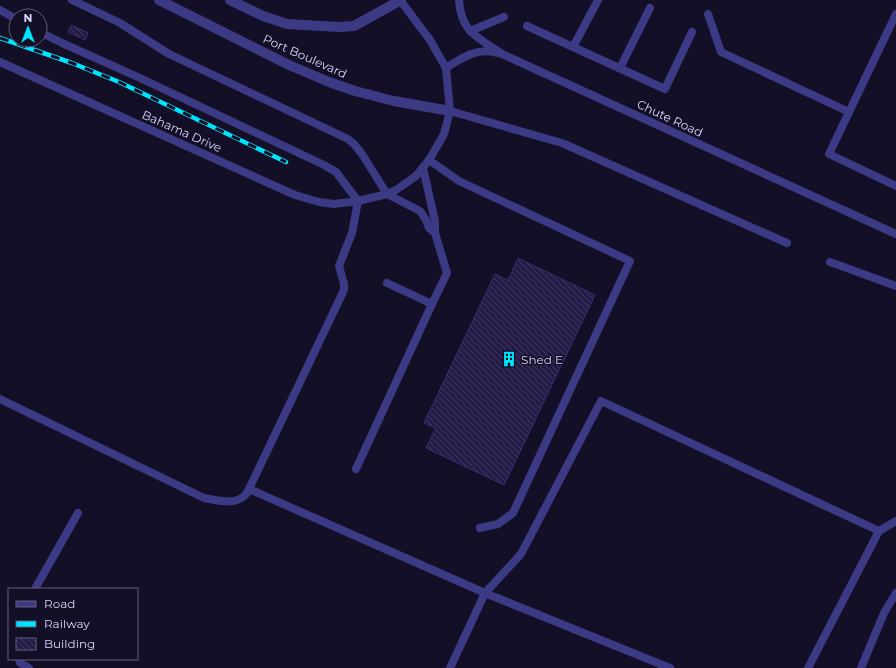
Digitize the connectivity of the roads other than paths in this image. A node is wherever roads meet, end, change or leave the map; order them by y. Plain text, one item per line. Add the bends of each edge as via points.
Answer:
1 (72, 0) edge
2 (159, 0) edge
3 (230, 0) edge
4 (392, 0) edge
5 (400, 0) edge
6 (459, 0) edge
7 (598, 0) edge
8 (650, 8) dead end
9 (708, 14) dead end
10 (896, 14) edge
11 (504, 17) dead end
12 (527, 26) dead end
13 (470, 31) junction
14 (692, 32) dead end
15 (48, 36) edge
16 (573, 47) junction
17 (502, 54) junction
18 (0, 62) edge
19 (446, 68) junction
20 (620, 68) junction
21 (450, 111) junction
22 (849, 112) junction
23 (429, 160) junction
24 (423, 168) junction
25 (896, 186) edge
26 (387, 194) junction
27 (358, 201) junction
28 (435, 233) junction
29 (896, 234) edge
30 (787, 243) dead end
31 (830, 262) dead end
32 (388, 283) dead end
33 (896, 286) edge
34 (432, 304) junction
35 (0, 399) edge
36 (356, 469) dead end
37 (250, 489) junction
38 (78, 513) dead end
39 (896, 521) edge
40 (480, 528) dead end
41 (879, 530) junction
42 (36, 588) edge
43 (485, 593) junction
44 (896, 593) edge
45 (19, 660) edge
46 (29, 668) edge
47 (450, 668) edge
48 (670, 668) edge
49 (808, 668) edge
50 (861, 668) edge

1 - 26 lane via 120,23 169,54 348,139 362,154
2 - 21 street, Port Boulevard via 289,65 329,82 394,102
3 - 5 street, Port Boulevard via 287,24 339,27 354,26
4 - 5 street
5 - 19 lane via 430,40
6 - 13 lane, Chute Road via 462,20
7 - 16 lane
8 - 20 lane
9 - 22 lane via 721,52
10 - 22 lane
11 - 13 lane
12 - 16 lane
13 - 17 lane, Chute Road
14 - 20 lane via 665,89
15 - 27 lane via 324,165 336,172
16 - 20 lane
17 - 19 lane via 476,52
17 - 29 lane, Chute Road
18 - 27 lane, Bahama Drive via 295,195 334,204
19 - 21 lane, Bahama Drive
21 - 23 lane, Bahama Drive via 444,134
21 - 30 lane via 562,143
22 - 25 lane via 829,154
23 - 24 lane, Bahama Drive
23 - 40 lane via 459,181 630,261 513,513 498,524
24 - 26 lane, Bahama Drive via 406,184
24 - 28 lane via 436,221
26 - 27 lane, Bahama Drive
26 - 28 lane via 420,211 429,228
27 - 37 lane via 352,233 339,266 344,290
28 - 34 lane via 447,273
31 - 33 lane
32 - 34 lane
34 - 36 lane
35 - 37 lane via 204,498 236,501
37 - 43 lane
38 - 42 lane
39 - 41 lane
41 - 43 lane via 601,401 521,554
41 - 49 lane
43 - 47 lane
43 - 48 lane
44 - 50 lane via 884,613
45 - 46 lane

